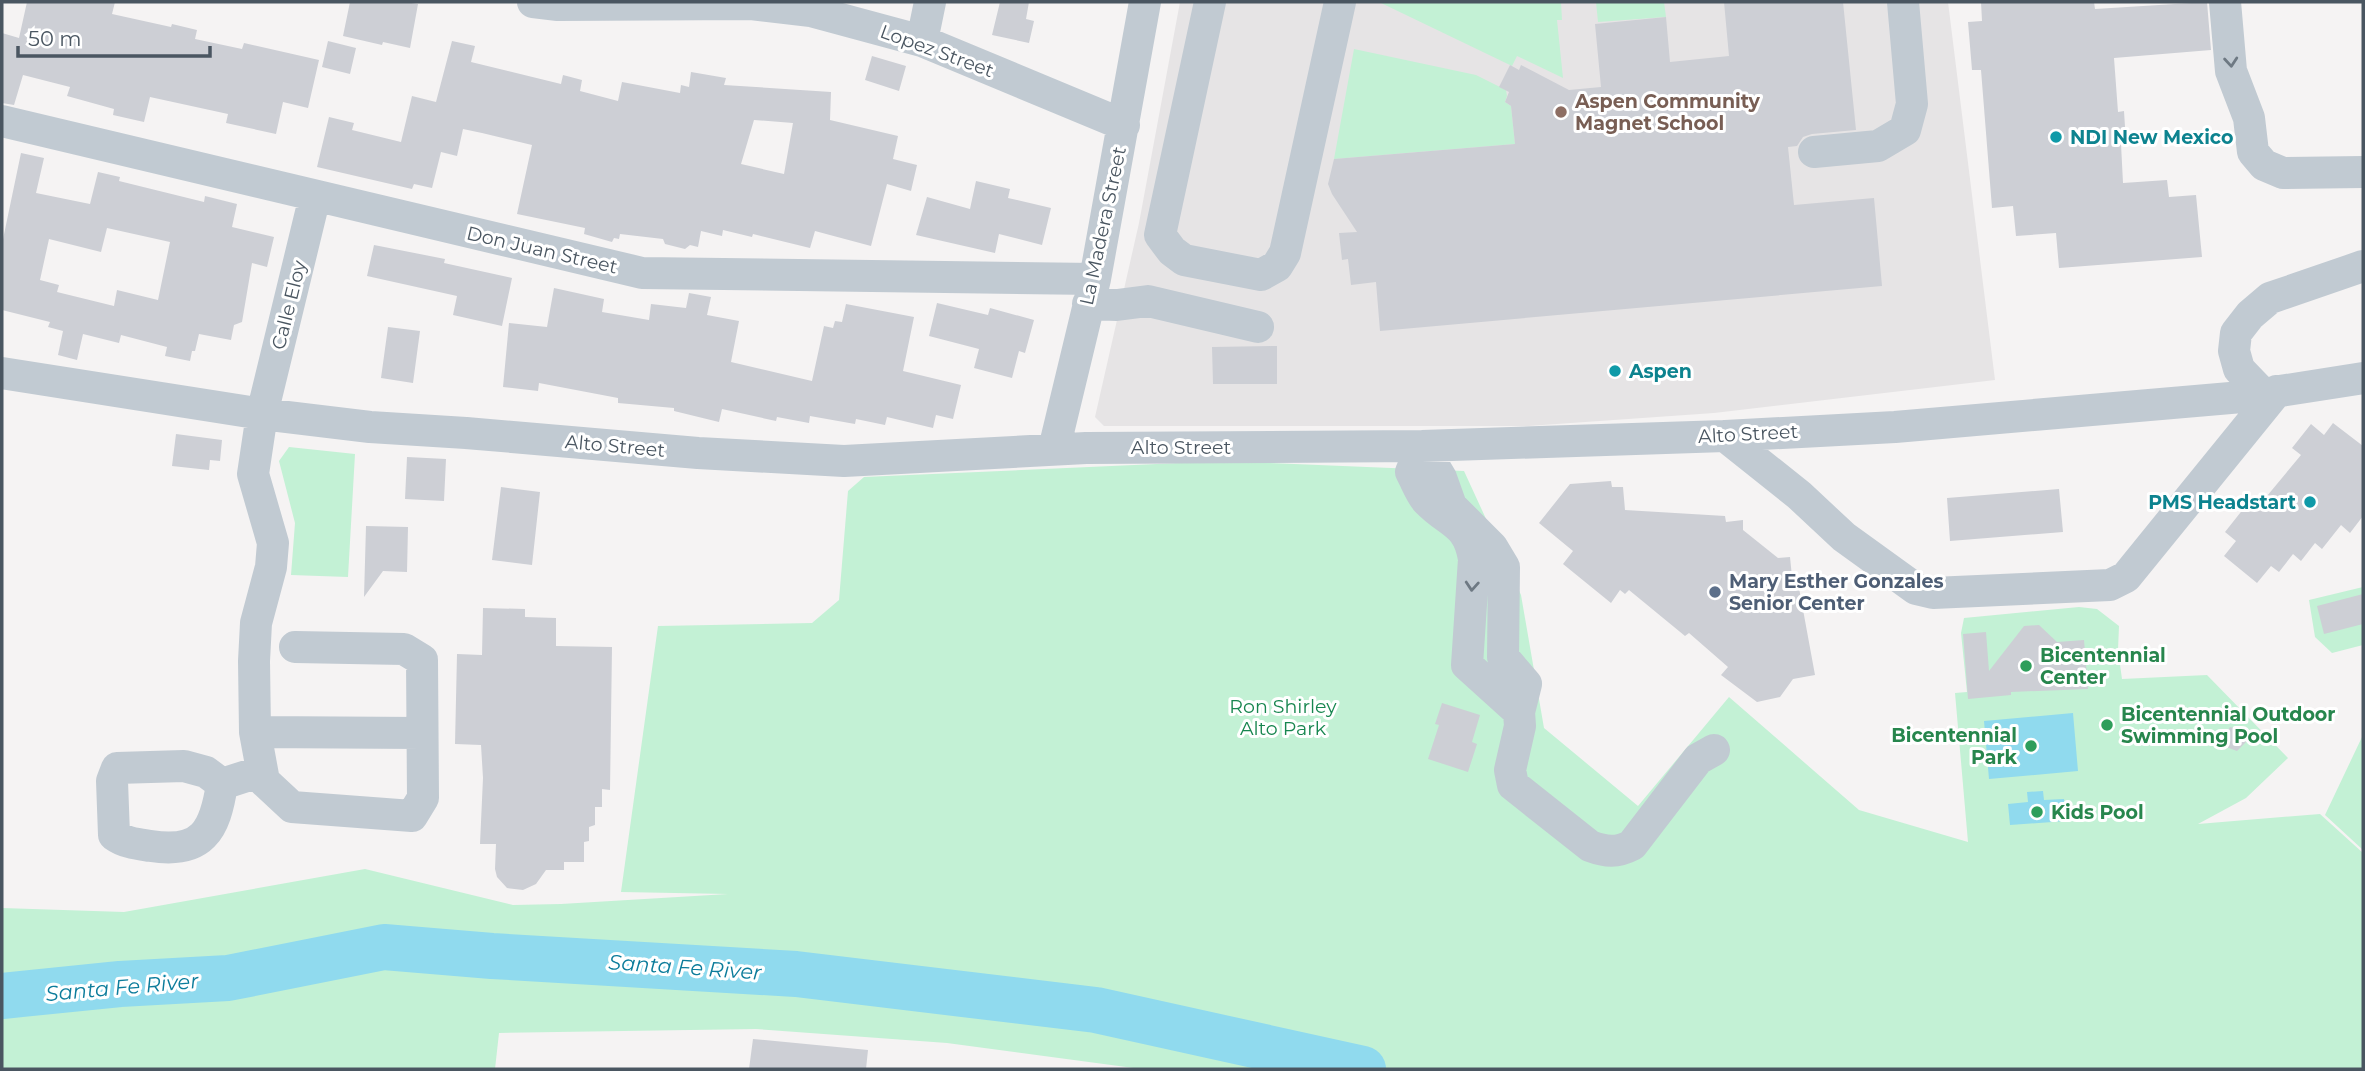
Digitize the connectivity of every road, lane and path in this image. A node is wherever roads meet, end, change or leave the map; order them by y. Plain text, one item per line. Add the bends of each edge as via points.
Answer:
1 (533, 2) edge
2 (930, 2) edge
3 (1144, 2) edge
4 (1210, 2) edge
5 (1340, 2) edge
6 (1903, 2) edge
7 (2225, 2) edge
8 (922, 41) junction
9 (2, 121) edge
10 (1124, 125) junction
11 (1814, 152) dead end
12 (2363, 172) edge
13 (315, 196) junction
14 (2363, 266) edge
15 (1091, 291) junction
16 (1258, 327) dead end
17 (2, 373) edge
18 (2363, 378) edge
19 (2270, 392) junction
20 (262, 414) junction
21 (1725, 436) junction
22 (1422, 446) junction
23 (1054, 449) junction
24 (295, 647) dead end
25 (255, 732) junction
26 (422, 733) junction
27 (1714, 750) dead end
28 (262, 771) junction
29 (222, 784) dead end

1 - 8 street, Lopez Street via 751,4 811,11
2 - 8 street
3 - 10 street, La Madera Street
4 - 5 street via 1160,235 1184,260 1261,275 1277,266 1285,253
6 - 11 street via 1912,104 1905,130 1878,146
7 -> 12 street via 2231,71 2249,118 2253,152 2264,165 2283,173
8 - 10 street, Lopez Street
9 - 13 street, Don Juan Street
10 - 15 street, La Madera Street
13 - 15 street, Don Juan Street via 642,273
13 - 20 street, Calle Eloy
14 - 19 street via 2270,298 2250,315 2236,334 2234,351 2239,369
15 - 16 street, Don Juan Street via 1117,305 1148,301
15 - 23 street, La Madera Street
17 - 20 street, Alto Street
18 - 19 street, Alto Street
19 - 21 street, Alto Street via 1895,427
19 - 21 street via 2126,577 2110,585 1933,593 1916,589 1844,537
20 - 23 street, Alto Street via 370,427 844,461
20 - 25 street, Calle Eloy via 253,474 273,543 256,623
21 - 22 street, Alto Street
22 - 23 street, Alto Street
22 - 27 street via 1411,472 1426,499 1471,542 1474,559 1466,665 1519,712 1510,770 1513,785 1590,846 1620,851 1632,845 1698,759
24 - 26 street via 404,649 422,660
25 - 26 street
25 - 28 street, Calle Eloy
26 - 28 street via 423,798 412,816 292,807 264,782
28 - 29 street

